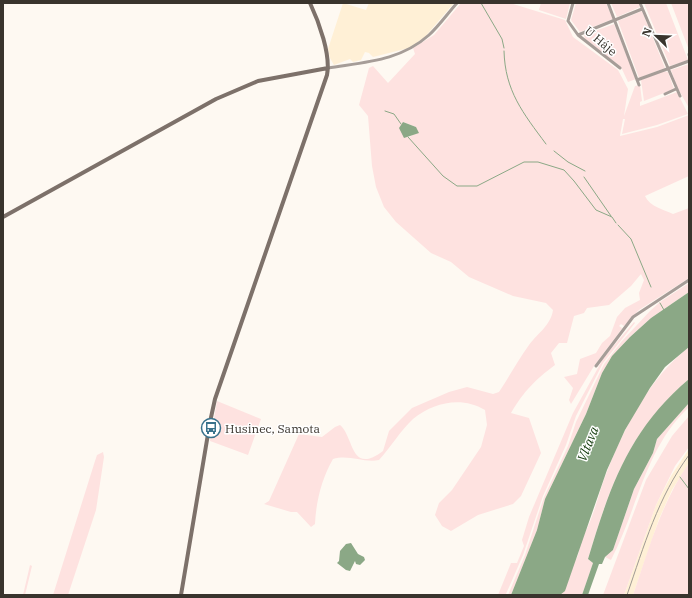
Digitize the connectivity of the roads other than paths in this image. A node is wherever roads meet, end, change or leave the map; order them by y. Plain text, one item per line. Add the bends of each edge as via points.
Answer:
1 (310, 3) edge
2 (457, 3) edge
3 (573, 3) edge
4 (608, 3) edge
5 (640, 3) edge
6 (642, 9) junction
7 (615, 20) junction
8 (578, 35) junction
9 (689, 61) edge
10 (328, 68) junction
11 (620, 68) dead end
12 (667, 68) junction
13 (637, 80) junction
14 (639, 85) dead end
15 (676, 89) junction
16 (665, 94) dead end
17 (680, 96) dead end
18 (3, 217) edge
19 (689, 280) edge
20 (596, 366) dead end
21 (181, 595) edge

1 - 10 street via 320,29
2 - 10 street via 429,35 404,53 383,60
3 - 8 street, U Háje via 568,20
4 - 7 street
5 - 6 street
6 - 7 street
6 - 12 street
7 - 8 street
7 - 13 street
8 - 11 street, U Háje
9 - 12 street
10 - 18 street via 258,82 216,99
10 - 21 street via 212,411
12 - 13 street
12 - 15 street
13 - 14 street
15 - 16 street
15 - 17 street
19 - 20 street via 633,317

